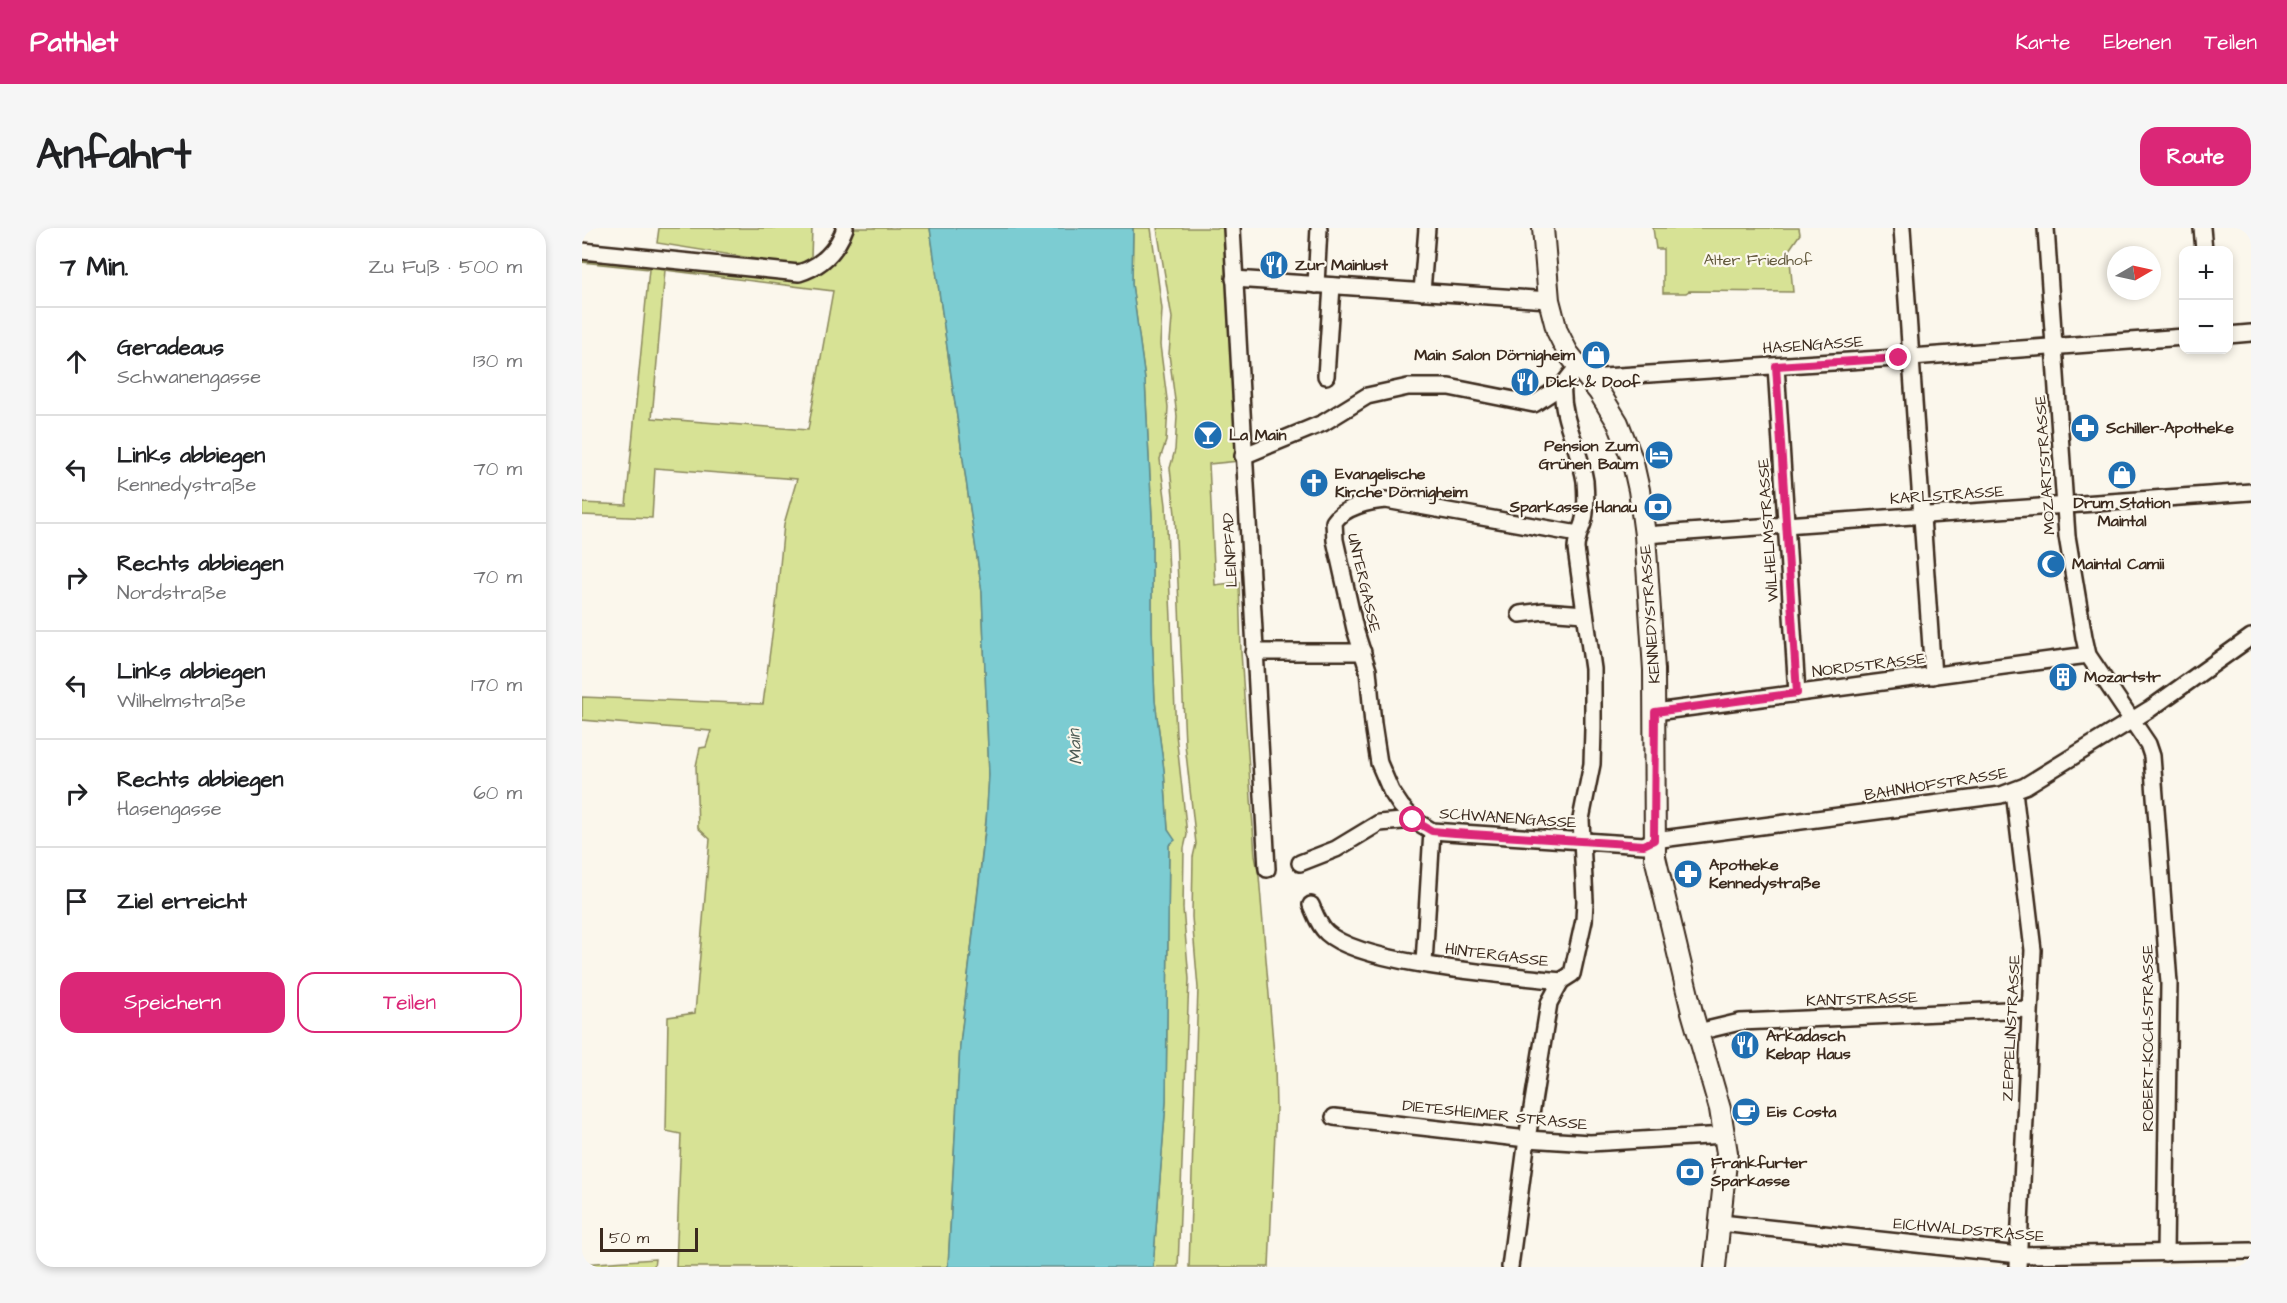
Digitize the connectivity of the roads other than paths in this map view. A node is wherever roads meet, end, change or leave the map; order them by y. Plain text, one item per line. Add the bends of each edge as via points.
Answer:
1 (845, 228) edge
2 (1232, 228) edge
3 (1319, 228) edge
4 (1426, 228) edge
5 (1543, 228) edge
6 (1902, 228) edge
7 (2046, 228) edge
8 (2202, 228) edge
9 (2204, 246) edge
10 (582, 250) edge
11 (1234, 279) junction
12 (1316, 285) junction
13 (1332, 286) junction
14 (1422, 292) junction
15 (1549, 300) junction
16 (2251, 333) edge
17 (2233, 335) edge
18 (2179, 338) edge
19 (2054, 346) junction
20 (1911, 357) junction
21 (1776, 366) junction
22 (1583, 372) junction
23 (1326, 376) dead end
24 (1563, 385) junction
25 (1243, 456) junction
26 (2251, 492) edge
27 (2065, 504) junction
28 (1922, 515) junction
29 (1785, 524) junction
30 (1578, 534) junction
31 (1645, 535) junction
32 (1520, 614) dead end
33 (1585, 614) junction
34 (2251, 637) edge
35 (1254, 652) junction
36 (1363, 652) junction
37 (2088, 655) junction
38 (1933, 676) junction
39 (1797, 693) junction
40 (1655, 712) junction
41 (2132, 720) junction
42 (2014, 791) junction
43 (1413, 820) junction
44 (1432, 831) junction
45 (1654, 840) junction
46 (1582, 841) junction
47 (1300, 863) dead end
48 (1267, 869) dead end
49 (1311, 905) dead end
50 (1424, 963) junction
51 (1561, 981) junction
52 (2029, 1009) junction
53 (1698, 1032) junction
54 (1334, 1117) dead end
55 (1725, 1135) junction
56 (1527, 1139) junction
57 (1721, 1223) junction
58 (2251, 1251) edge
59 (2165, 1253) junction
60 (2018, 1261) edge
61 (1510, 1267) edge
62 (1715, 1267) edge

1 - 10 street via 827,258 799,273
2 - 11 street, LEINPFAD
3 - 12 street
4 - 14 street
5 - 15 main road, KENNEDYSTRASSE
6 - 20 street
7 - 19 street, MOZARTSTRASSE
8 - 9 street
11 - 12 street
11 - 25 street, LEINPFAD
12 - 13 street
13 - 14 street
13 - 23 street
14 - 15 street
15 - 22 main road, KENNEDYSTRASSE via 1557,331
16 - 17 street
18 - 19 street, HASENGASSE
19 - 20 street, HASENGASSE
19 - 27 street, MOZARTSTRASSE
20 - 21 street, HASENGASSE
20 - 28 street
21 - 22 street, HASENGASSE
21 - 29 street, WILHELMSTRASSE
22 - 24 street
22 - 31 main road, KENNEDYSTRASSE via 1607,403 1628,447
24 - 25 street via 1534,404 1449,387 1393,389 1367,396 1323,423
24 - 30 street, HINTERGASSE via 1565,409 1586,492 1585,515
25 - 35 street, LEINPFAD
26 - 27 street, KARLSTRASSE
27 - 28 street, KARLSTRASSE
27 - 37 street, MOZARTSTRASSE
28 - 29 street, KARLSTRASSE
28 - 38 street
29 - 31 street, KARLSTRASSE
29 - 39 street, WILHELMSTRASSE
30 - 33 street, HINTERGASSE via 1576,549
30 - 36 street, UNTERGASSE via 1386,500 1368,502 1340,516 1334,522 1335,540
31 - 40 main road, KENNEDYSTRASSE
32 - 33 street
33 - 46 street, HINTERGASSE via 1593,669 1593,729 1590,776 1581,819
34 - 41 street, BAHNHOFSTRASSE
35 - 36 street, UNTERGASSE
35 - 48 street, LEINPFAD
36 - 43 street, UNTERGASSE via 1379,763 1391,791
37 - 38 street, NORDSTRASSE
37 - 41 street, MOZARTSTRASSE
38 - 39 street, NORDSTRASSE
39 - 40 street, NORDSTRASSE
40 - 45 main road, KENNEDYSTRASSE
41 - 42 street, BAHNHOFSTRASSE
41 - 59 street, ROBERT-KOCH-STRASSE via 2152,756 2168,965
42 - 45 street, BAHNHOFSTRASSE
42 - 52 street, ZEPPELINSTRASSE via 2033,950
43 - 44 street, SCHWANENGASSE
43 - 47 street via 1379,823 1336,849
44 - 46 street, SCHWANENGASSE
44 - 50 street, HINTERGASSE
45 - 46 street, SCHWANENGASSE via 1644,845
45 - 53 main road, KENNEDYSTRASSE via 1661,887
46 - 51 street, HINTERGASSE via 1584,920 1572,974
49 - 50 street, HINTERGASSE via 1325,932 1335,938 1368,952
50 - 51 street, HINTERGASSE
51 - 56 street via 1549,1003
52 - 53 street, KANTSTRASSE via 1740,1022
52 - 60 street, ZEPPELINSTRASSE
53 - 55 main road, KENNEDYSTRASSE
54 - 56 street, DIETESHEIMER STRASSE
55 - 56 street, DIETESHEIMER STRASSE via 1595,1143
55 - 57 main road, KENNEDYSTRASSE
56 - 61 street
57 - 60 street, EICHWALDSTRASSE
57 - 62 main road, KENNEDYSTRASSE
58 - 59 street, EICHWALDSTRASSE
59 - 60 street, EICHWALDSTRASSE

